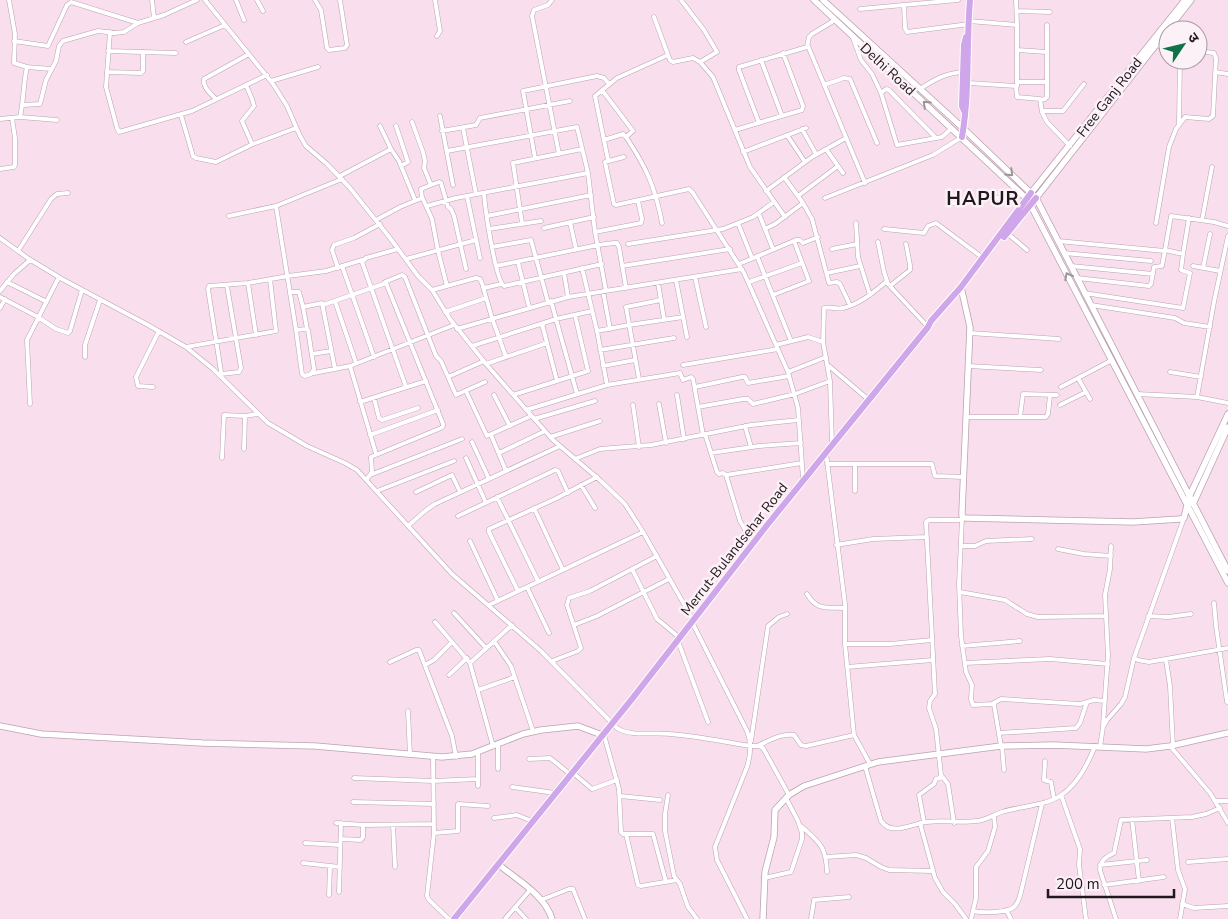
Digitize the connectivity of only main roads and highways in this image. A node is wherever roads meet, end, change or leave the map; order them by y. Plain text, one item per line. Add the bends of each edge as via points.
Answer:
1 (970, 0) edge
2 (968, 34) junction
3 (965, 113) junction
4 (962, 137) road end
5 (962, 289) junction
6 (454, 919) edge

1 - 2 main road
2 - 3 main road via 969,82
2 - 3 main road via 964,45 962,106
3 - 4 main road
5 - 5 main road via 1008,233 1029,198 983,258
5 - 6 main road, Merrut-Bulandsehar Road via 826,453

